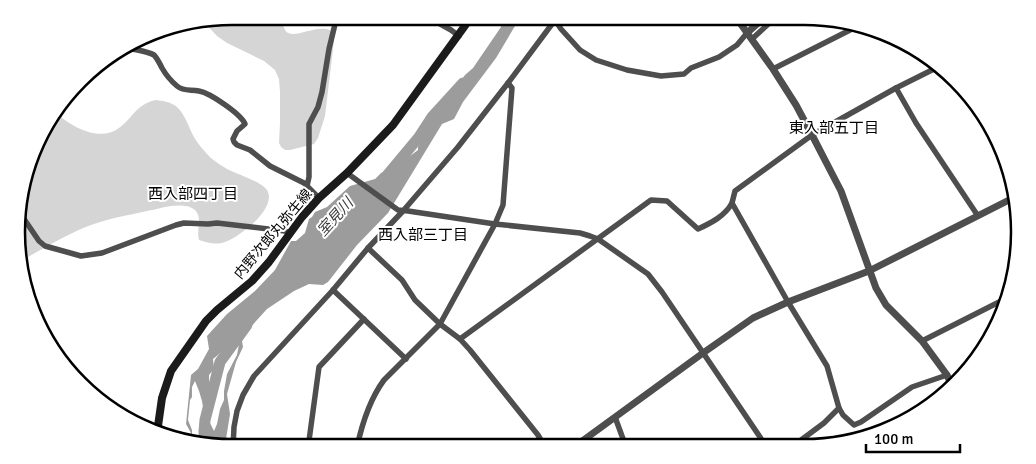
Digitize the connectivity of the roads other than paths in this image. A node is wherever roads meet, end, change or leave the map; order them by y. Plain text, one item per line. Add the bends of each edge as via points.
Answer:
1 (335, 25) edge
2 (443, 25) edge
3 (466, 25) edge
4 (552, 25) edge
5 (560, 25) edge
6 (742, 25) edge
7 (756, 25) edge
8 (767, 25) edge
9 (850, 30) edge
10 (747, 33) junction
11 (458, 36) junction
12 (752, 39) junction
13 (134, 50) edge
14 (773, 69) junction
15 (932, 70) edge
16 (508, 83) junction
17 (896, 88) junction
18 (812, 134) junction
19 (349, 174) junction
20 (307, 186) junction
21 (319, 198) junction
22 (1008, 200) edge
23 (732, 203) junction
24 (401, 210) junction
25 (978, 216) junction
26 (25, 221) edge
27 (495, 224) junction
28 (289, 233) junction
29 (598, 239) junction
30 (368, 248) junction
31 (870, 271) junction
32 (333, 290) junction
33 (788, 302) junction
34 (999, 302) edge
35 (364, 319) junction
36 (440, 324) junction
37 (460, 339) junction
38 (922, 341) junction
39 (703, 353) junction
40 (406, 359) junction
41 (947, 375) junction
42 (949, 379) edge
43 (839, 408) junction
44 (615, 417) junction
45 (158, 425) edge
46 (233, 439) edge
47 (309, 439) edge
48 (359, 439) edge
49 (540, 439) edge
50 (585, 439) edge
51 (623, 439) edge
52 (761, 439) edge
53 (806, 439) edge

1 - 20 street via 322,92 310,124
2 - 11 street
3 - 11 main road, 内野次郎丸弥生線
4 - 16 street
5 - 10 street via 580,50 596,60 661,76 684,74 691,68 719,58
6 - 10 street
7 - 10 street
8 - 12 street
9 - 14 street
10 - 12 street
11 - 19 main road, 内野次郎丸弥生線 via 393,125
12 - 14 street
13 - 20 street via 156,57 177,87 209,95 237,114 245,124 237,132 234,142
14 - 18 street
15 - 17 street
16 - 24 street via 458,147
16 - 27 street via 512,88 503,205
17 - 18 street
17 - 25 street
18 - 23 street via 735,191
18 - 31 street via 841,191
19 - 21 main road, 内野次郎丸弥生線
19 - 24 street
20 - 21 street
21 - 28 main road, 内野次郎丸弥生線
22 - 25 street
23 - 29 street via 714,222 698,229 667,201 651,200
23 - 33 street
24 - 27 street
24 - 30 street
25 - 31 street
26 - 28 street via 45,246 81,256 102,253 184,223 218,223
27 - 29 street via 580,233
27 - 36 street
28 - 45 main road, 内野次郎丸弥生線 via 270,262 206,321 172,372 162,398
29 - 37 street
29 - 39 street via 648,274
30 - 32 street
30 - 36 street via 402,280 415,300
31 - 33 street
31 - 38 street via 886,305
32 - 35 street
32 - 46 street via 254,376 237,411
33 - 39 street via 753,318
33 - 43 street via 827,366
34 - 38 street
35 - 40 street
35 - 47 street via 319,367
36 - 37 street
36 - 40 street
37 - 49 street
38 - 41 street
39 - 44 street
39 - 52 street
40 - 48 street via 378,387
41 - 42 street
41 - 43 street via 912,387 854,426
43 - 53 street
44 - 50 street
44 - 51 street

